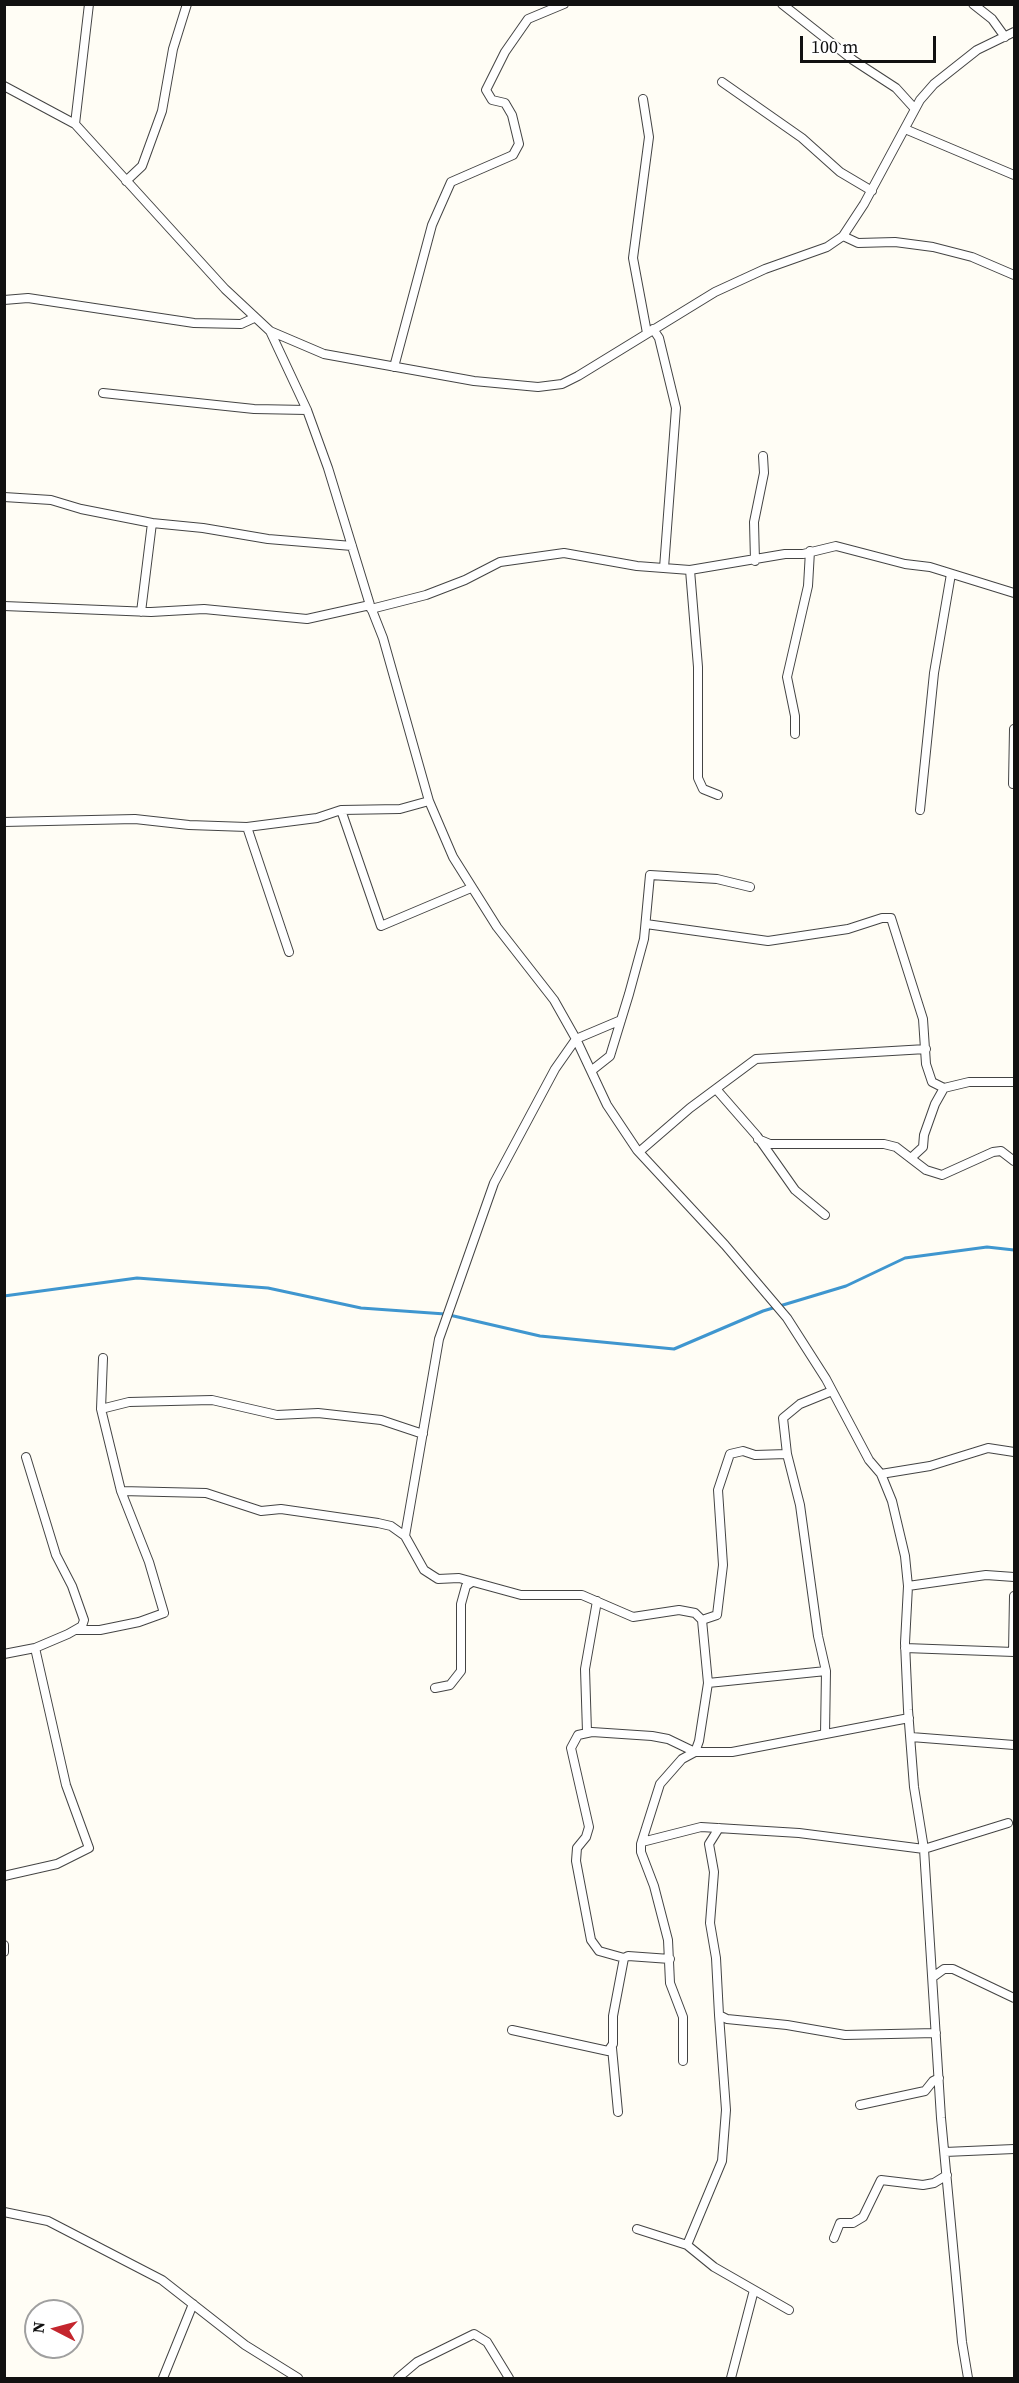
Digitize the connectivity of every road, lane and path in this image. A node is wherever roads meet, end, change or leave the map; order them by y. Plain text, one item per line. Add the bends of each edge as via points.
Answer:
1 (88, 4) edge
2 (187, 4) edge
3 (564, 4) edge
4 (782, 4) edge
5 (973, 4) edge
6 (1014, 32) edge
7 (1005, 37) junction
8 (722, 82) dead end
9 (4, 86) edge
10 (643, 99) dead end
11 (915, 109) junction
12 (75, 124) junction
13 (905, 129) junction
14 (1014, 175) edge
15 (126, 181) junction
16 (872, 190) junction
17 (843, 236) junction
18 (1014, 275) edge
19 (5, 301) edge
20 (254, 318) junction
21 (270, 331) junction
22 (650, 331) junction
23 (394, 367) junction
24 (103, 393) dead end
25 (307, 410) junction
26 (763, 456) dead end
27 (4, 497) edge
28 (152, 523) junction
29 (352, 546) junction
30 (810, 551) junction
31 (755, 561) junction
32 (664, 568) junction
33 (690, 570) junction
34 (951, 574) junction
35 (1014, 593) edge
36 (4, 606) edge
37 (370, 607) junction
38 (141, 612) junction
39 (1014, 729) edge
40 (795, 734) dead end
41 (1013, 784) edge
42 (718, 795) dead end
43 (429, 801) junction
44 (341, 810) junction
45 (920, 810) dead end
46 (4, 822) edge
47 (247, 827) junction
48 (750, 887) dead end
49 (471, 888) junction
50 (646, 924) junction
51 (289, 952) dead end
52 (621, 1020) junction
53 (576, 1039) junction
54 (926, 1048) junction
55 (591, 1071) junction
56 (1014, 1082) edge
57 (944, 1088) junction
58 (716, 1089) junction
59 (758, 1139) junction
60 (639, 1152) junction
61 (911, 1158) junction
62 (1014, 1161) edge
63 (825, 1215) dead end
64 (103, 1358) dead end
65 (832, 1391) junction
66 (101, 1409) junction
67 (423, 1434) junction
68 (1014, 1452) edge
69 (787, 1454) junction
70 (26, 1457) dead end
71 (881, 1474) junction
72 (121, 1491) junction
73 (405, 1536) junction
74 (1014, 1577) edge
75 (472, 1582) junction
76 (908, 1586) junction
77 (1014, 1596) edge
78 (597, 1601) junction
79 (702, 1620) junction
80 (76, 1630) junction
81 (35, 1648) junction
82 (905, 1648) junction
83 (1014, 1652) edge
84 (4, 1654) edge
85 (826, 1671) junction
86 (708, 1683) junction
87 (435, 1688) dead end
88 (909, 1718) junction
89 (587, 1732) junction
90 (825, 1734) junction
91 (911, 1737) junction
92 (1014, 1745) edge
93 (695, 1752) junction
94 (1008, 1823) dead end
95 (719, 1828) junction
96 (642, 1842) junction
97 (924, 1849) junction
98 (4, 1876) edge
99 (4, 1945) edge
100 (4, 1952) edge
101 (624, 1958) junction
102 (670, 1959) junction
103 (931, 1960) junction
104 (945, 1969) junction
105 (933, 1977) junction
106 (1014, 1998) edge
107 (719, 2015) junction
108 (512, 2030) dead end
109 (936, 2033) junction
110 (612, 2048) junction
111 (683, 2061) dead end
112 (939, 2078) junction
113 (860, 2105) dead end
114 (618, 2112) dead end
115 (1014, 2149) edge
116 (945, 2152) junction
117 (947, 2175) junction
118 (4, 2212) edge
119 (637, 2229) dead end
120 (834, 2238) dead end
121 (687, 2245) junction
122 (754, 2290) junction
123 (193, 2304) junction
124 (789, 2310) dead end
125 (163, 2379) edge
126 (298, 2379) edge
127 (398, 2379) edge
128 (509, 2379) edge
129 (730, 2379) edge
130 (968, 2379) edge

1 - 12 street
2 - 15 street via 173,49 162,111 142,166
3 - 23 street via 528,19 504,52 486,90 492,100 504,104 512,115 519,144 513,155 451,182 432,225
4 - 11 street via 896,88
5 - 7 street via 992,19
6 - 7 street
7 - 11 street via 977,50 934,84
8 - 16 street via 802,138 840,172
9 - 12 street
10 - 22 street via 649,137 633,258
11 - 13 street
12 - 15 street
13 - 14 street
13 - 16 street
15 - 20 street
16 - 17 street
17 - 18 street via 858,243 933,247 972,257
17 - 22 street via 827,247 739,280
19 - 20 street via 28,298 194,323 241,324
20 - 21 street
21 - 23 street via 324,354
21 - 25 street
22 - 23 street via 562,384 523,387
22 - 32 street via 659,338 676,408
24 - 25 street via 254,409
25 - 29 street
26 - 31 street via 764,473 754,522
27 - 28 street via 51,500
28 - 29 street
28 - 38 street
29 - 37 street
30 - 31 street
30 - 34 street via 836,546
30 - 40 street via 808,586 788,677
31 - 33 street
32 - 33 street
32 - 37 street via 564,553 518,559 500,562 426,595
33 - 42 street via 698,660 698,778 704,789
34 - 35 street
34 - 45 street via 934,673
36 - 38 street
37 - 38 street via 307,619 204,609
37 - 43 street via 387,649
39 - 41 street
43 - 44 street via 400,808
43 - 49 street
44 - 47 street via 317,818
44 - 49 street via 381,926
46 - 47 street via 135,819
47 - 51 street
48 - 50 street via 717,879 650,875
49 - 53 street via 537,976
50 - 52 street
50 - 54 street via 768,941 891,918 923,1018
52 - 53 street
52 - 55 street via 609,1056
53 - 55 street
53 - 67 street via 555,1069 494,1183 439,1339
54 - 57 street via 932,1082
54 - 58 street via 765,1057 756,1059
55 - 60 street via 607,1105
56 - 57 street via 969,1082
57 - 61 street via 934,1104 923,1147
58 - 59 street
58 - 60 street
59 - 61 street via 770,1144 884,1144
59 - 63 street via 795,1190
60 - 65 street via 787,1318
61 - 62 street via 926,1170 942,1175 1001,1151
64 - 66 street
65 - 69 street via 800,1404 783,1418
65 - 71 street via 869,1460
66 - 67 street via 129,1402 212,1400 277,1415 318,1413 381,1420
66 - 72 street
67 - 73 street
68 - 71 street via 988,1448 930,1466
69 - 79 street via 730,1454 718,1490 723,1564 717,1615
69 - 85 street via 800,1505
70 - 80 street via 56,1555 84,1620
71 - 76 street via 897,1523
72 - 73 street via 206,1493 261,1511 281,1509 378,1523
72 - 80 street via 164,1613 139,1623
73 - 75 street via 424,1570 431,1575
74 - 76 street via 986,1575
75 - 78 street via 521,1595 574,1593
75 - 87 street via 466,1586 461,1604 461,1671 450,1685
76 - 82 street
77 - 83 street
78 - 79 street via 633,1617 679,1610 695,1613
78 - 89 street via 585,1669
79 - 86 street
80 - 81 street
81 - 84 street
81 - 98 street via 66,1785 89,1848 57,1864
82 - 83 street
82 - 88 street
85 - 86 street
85 - 90 street
86 - 93 street
88 - 90 street
88 - 91 street
89 - 93 street via 660,1738
89 - 101 street via 578,1735 572,1748 589,1827 576,1854 580,1887 594,1947
90 - 93 street via 732,1752
91 - 92 street
91 - 97 street
93 - 96 street via 682,1759 660,1784
94 - 97 street
95 - 96 street via 701,1827
95 - 97 street via 799,1833
95 - 107 street via 709,1844 714,1872 710,1923
96 - 102 street via 641,1852 654,1886
97 - 103 street
99 - 100 street
101 - 102 street
101 - 110 street via 613,2016
102 - 111 street via 670,1983 683,2017
103 - 104 street
103 - 105 street
104 - 105 street
104 - 106 street via 953,1969
105 - 109 street
107 - 109 street via 845,2036
107 - 121 street via 726,2110 722,2161
108 - 110 street via 604,2052
109 - 112 street
110 - 114 street
112 - 113 street via 925,2091
112 - 116 street
115 - 116 street
116 - 117 street
117 - 120 street via 923,2185 881,2180 863,2217 853,2223 840,2223
117 - 130 street
118 - 123 street via 48,2222 79,2236 162,2280
119 - 121 street
121 - 122 street via 714,2267
122 - 124 street
122 - 129 street
123 - 125 street
123 - 126 street via 245,2345
127 - 128 street via 417,2362 474,2334 487,2342

